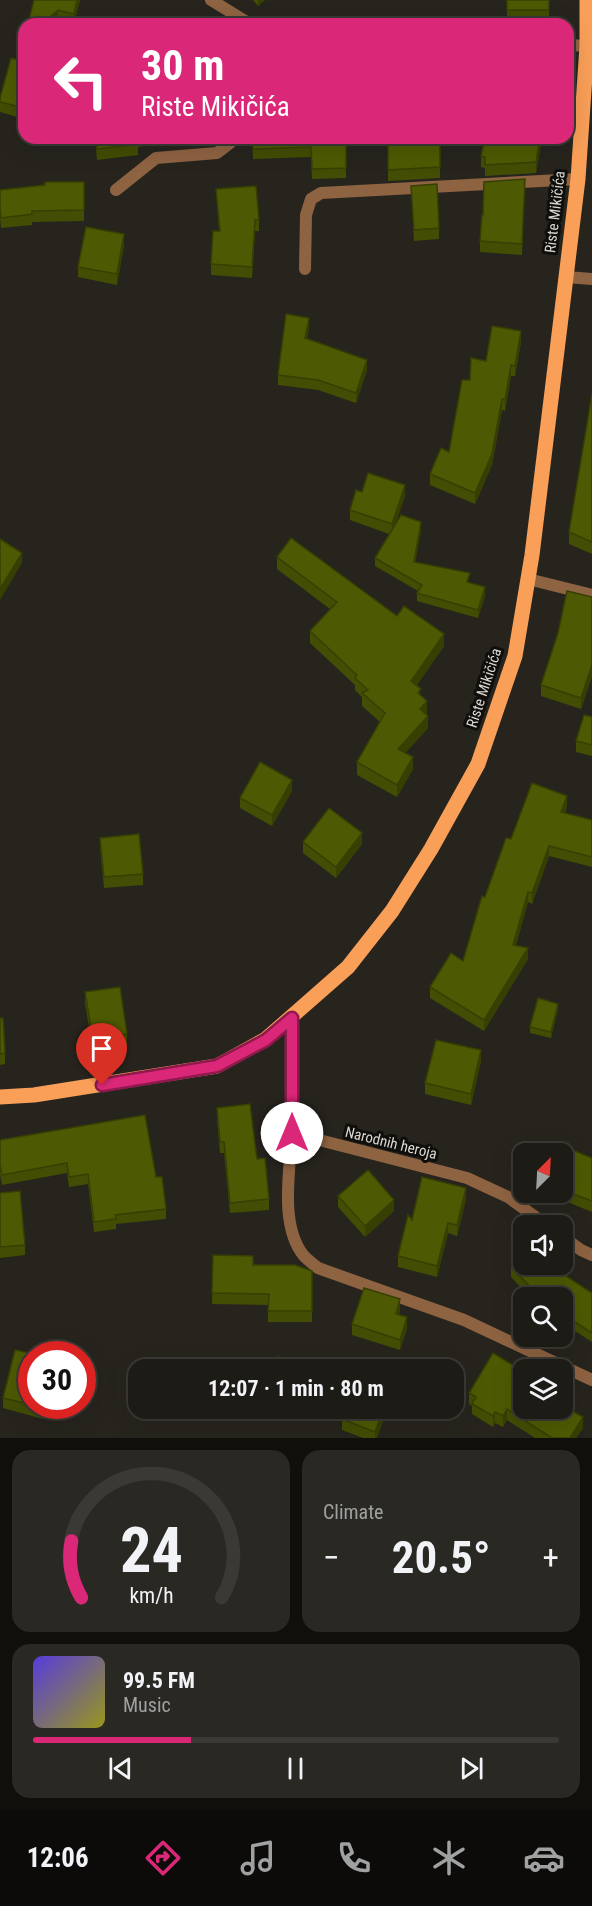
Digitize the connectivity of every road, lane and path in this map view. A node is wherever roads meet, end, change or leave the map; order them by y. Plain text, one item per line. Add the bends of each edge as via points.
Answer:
1 (212, 0) edge
2 (587, 0) edge
3 (240, 18) edge
4 (574, 45) edge
5 (587, 46) junction
6 (229, 144) edge
7 (578, 178) junction
8 (116, 190) dead end
9 (305, 269) dead end
10 (566, 277) junction
11 (592, 279) edge
12 (528, 579) junction
13 (592, 595) edge
14 (292, 1018) junction
15 (0, 1097) edge
16 (292, 1133) junction
17 (533, 1215) edge
18 (573, 1244) edge
19 (592, 1255) edge
20 (592, 1380) edge

1 - 3 street
2 - 5 main road, Riste Mikičića
4 - 5 street
5 - 7 main road, Riste Mikičića
6 - 8 street via 217,153 156,158
7 - 9 street via 321,193 311,199 306,215
7 - 10 main road, Riste Mikičića
10 - 11 street
10 - 12 main road, Riste Mikičića
12 - 13 street
12 - 14 main road, Riste Mikičića via 514,656 478,764 392,911 348,967
14 - 15 main road, Riste Mikičića via 266,1040 217,1066
14 - 16 street
16 - 17 street, Narodnih heroja via 467,1178 508,1197
16 - 20 street via 288,1202 291,1230 303,1255 318,1268 464,1320
18 - 19 street

